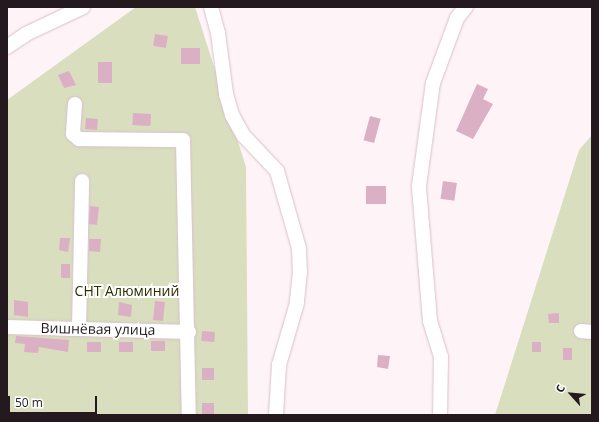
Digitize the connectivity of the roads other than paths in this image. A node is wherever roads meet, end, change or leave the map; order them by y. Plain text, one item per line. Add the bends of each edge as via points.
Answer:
1 (83, 7) edge
2 (210, 7) edge
3 (466, 7) edge
4 (7, 47) edge
5 (75, 104) dead end
6 (82, 181) dead end
7 (7, 327) edge
8 (79, 329) junction
9 (189, 332) junction
10 (189, 415) edge
11 (276, 415) edge
12 (440, 415) edge

1 - 4 street
2 - 11 street via 218,33 226,94 232,115 243,135 277,171 299,248 297,303 279,365
3 - 12 street via 457,18 433,83 419,186 430,321 441,357
5 - 9 street via 73,134 79,139 183,140
6 - 8 street
7 - 8 street, Вишнёвая улица
8 - 9 street, Вишнёвая улица
9 - 10 street

